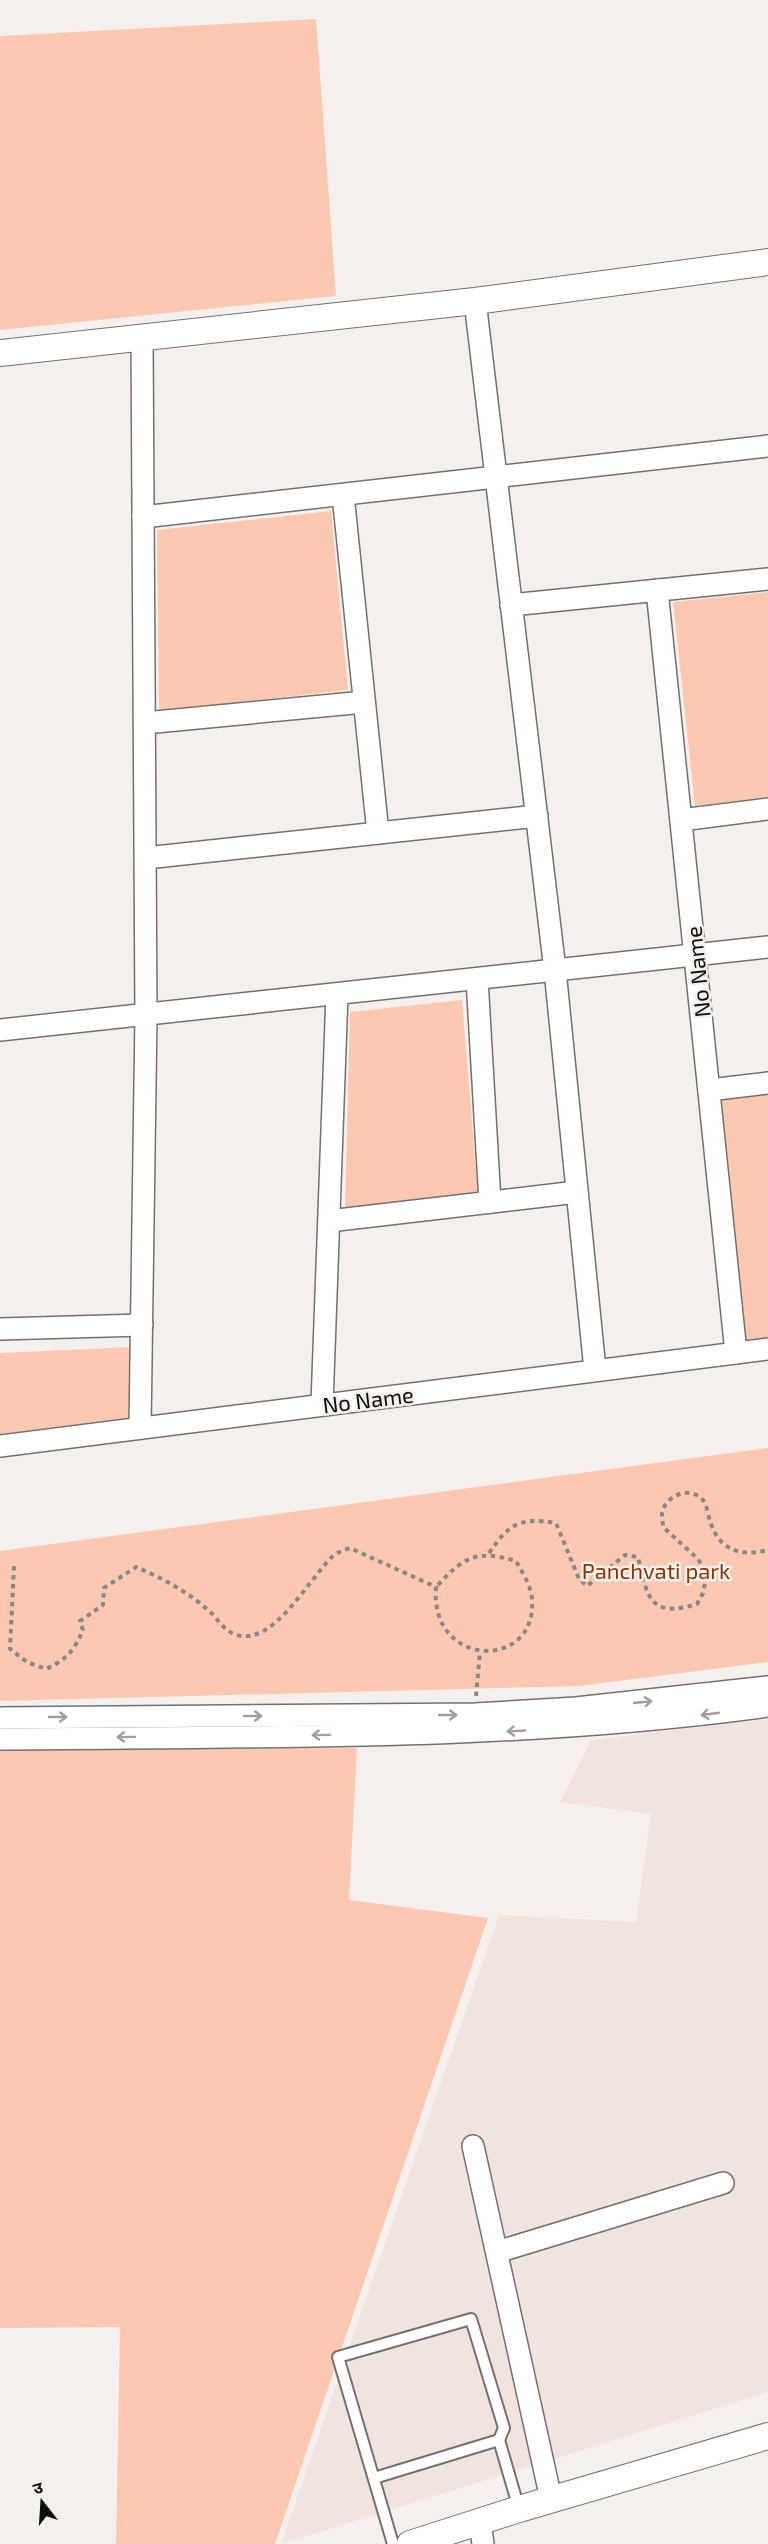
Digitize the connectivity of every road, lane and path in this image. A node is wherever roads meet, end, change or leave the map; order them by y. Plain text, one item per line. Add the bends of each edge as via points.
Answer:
1 (768, 262) edge
2 (475, 301) junction
3 (142, 338) junction
4 (0, 353) edge
5 (768, 446) edge
6 (496, 479) junction
7 (343, 495) junction
8 (143, 517) junction
9 (768, 579) edge
10 (657, 590) junction
11 (511, 605) junction
12 (364, 702) junction
13 (145, 723) junction
14 (768, 809) edge
15 (537, 816) junction
16 (681, 820) junction
17 (378, 833) junction
18 (146, 858) junction
19 (768, 947) edge
20 (695, 955) junction
21 (555, 970) junction
22 (477, 979) junction
23 (338, 994) junction
24 (147, 1015) junction
25 (0, 1030) edge
26 (768, 1083) edge
27 (709, 1090) junction
28 (578, 1192) junction
29 (490, 1202) junction
30 (329, 1221) junction
31 (142, 1325) junction
32 (0, 1329) edge
33 (768, 1349) edge
34 (736, 1353) junction
35 (595, 1371) junction
36 (322, 1404) junction
37 (140, 1428) junction
38 (0, 1446) edge
39 (768, 1550) edge
40 (489, 1553) junction
41 (14, 1566) dead end
42 (436, 1587) junction
43 (480, 1652) junction
44 (768, 1687) edge
45 (768, 1706) edge
46 (475, 1714) junction
47 (0, 1718) edge
48 (0, 1739) edge
49 (473, 2146) dead end
50 (723, 2183) dead end
51 (497, 2252) junction
52 (768, 2436) edge
53 (499, 2440) junction
54 (374, 2478) junction
55 (551, 2499) junction
56 (519, 2509) junction
57 (482, 2533) edge
58 (393, 2544) edge
59 (410, 2544) edge

1 - 2 street
2 - 3 street
2 - 6 street
3 - 4 street
3 - 8 street
5 - 6 street
6 - 7 street
6 - 11 street
7 - 8 street
7 - 12 street
8 - 13 street
9 - 10 street
10 - 11 street
10 - 16 street, No Name
11 - 15 street
12 - 13 street
12 - 17 street
13 - 18 street
14 - 16 street
15 - 17 street
15 - 21 street
16 - 20 street, No Name
17 - 18 street
18 - 24 street
19 - 20 street
20 - 21 street
20 - 27 street, No Name
21 - 22 street
21 - 28 street
22 - 23 street
22 - 29 street
23 - 24 street
23 - 30 street
24 - 25 street
24 - 31 street
26 - 27 street
27 - 34 street, No Name
28 - 29 street
28 - 35 street
29 - 30 street
30 - 36 street
31 - 32 street
31 - 37 street
33 - 34 street, No Name
34 - 35 street, No Name
35 - 36 street, No Name
36 - 37 street, No Name
37 - 38 street, No Name
39 - 40 path via 745,1554 725,1545 715,1536 704,1500 694,1494 681,1493 670,1499 662,1512 663,1527 698,1559 707,1574 704,1593 697,1604 677,1610 659,1606 648,1596 638,1557 625,1555 587,1587 579,1579 556,1523 521,1522 505,1530
40 - 42 path via 455,1566
40 - 43 path via 516,1561 532,1598 531,1615 526,1629 513,1643 499,1651
41 - 42 path via 10,1649 45,1669 66,1660 76,1648 83,1630 80,1621 103,1605 104,1588 136,1567 167,1580 209,1610 232,1633 246,1638 263,1632 279,1619 334,1554 350,1548
42 - 43 path via 439,1620 451,1636
43 - 46 path
46 -> 44 street via 576,1708
45 -> 48 street via 589,1727 473,1733
47 -> 46 street
49 - 51 street
50 - 51 street
51 - 55 street
52 - 55 street
53 - 54 lane
53 - 54 lane via 504,2428 471,2319 360,2351 338,2358
53 - 56 lane
54 - 58 lane
55 - 56 street
56 - 57 street
57 - 59 street

